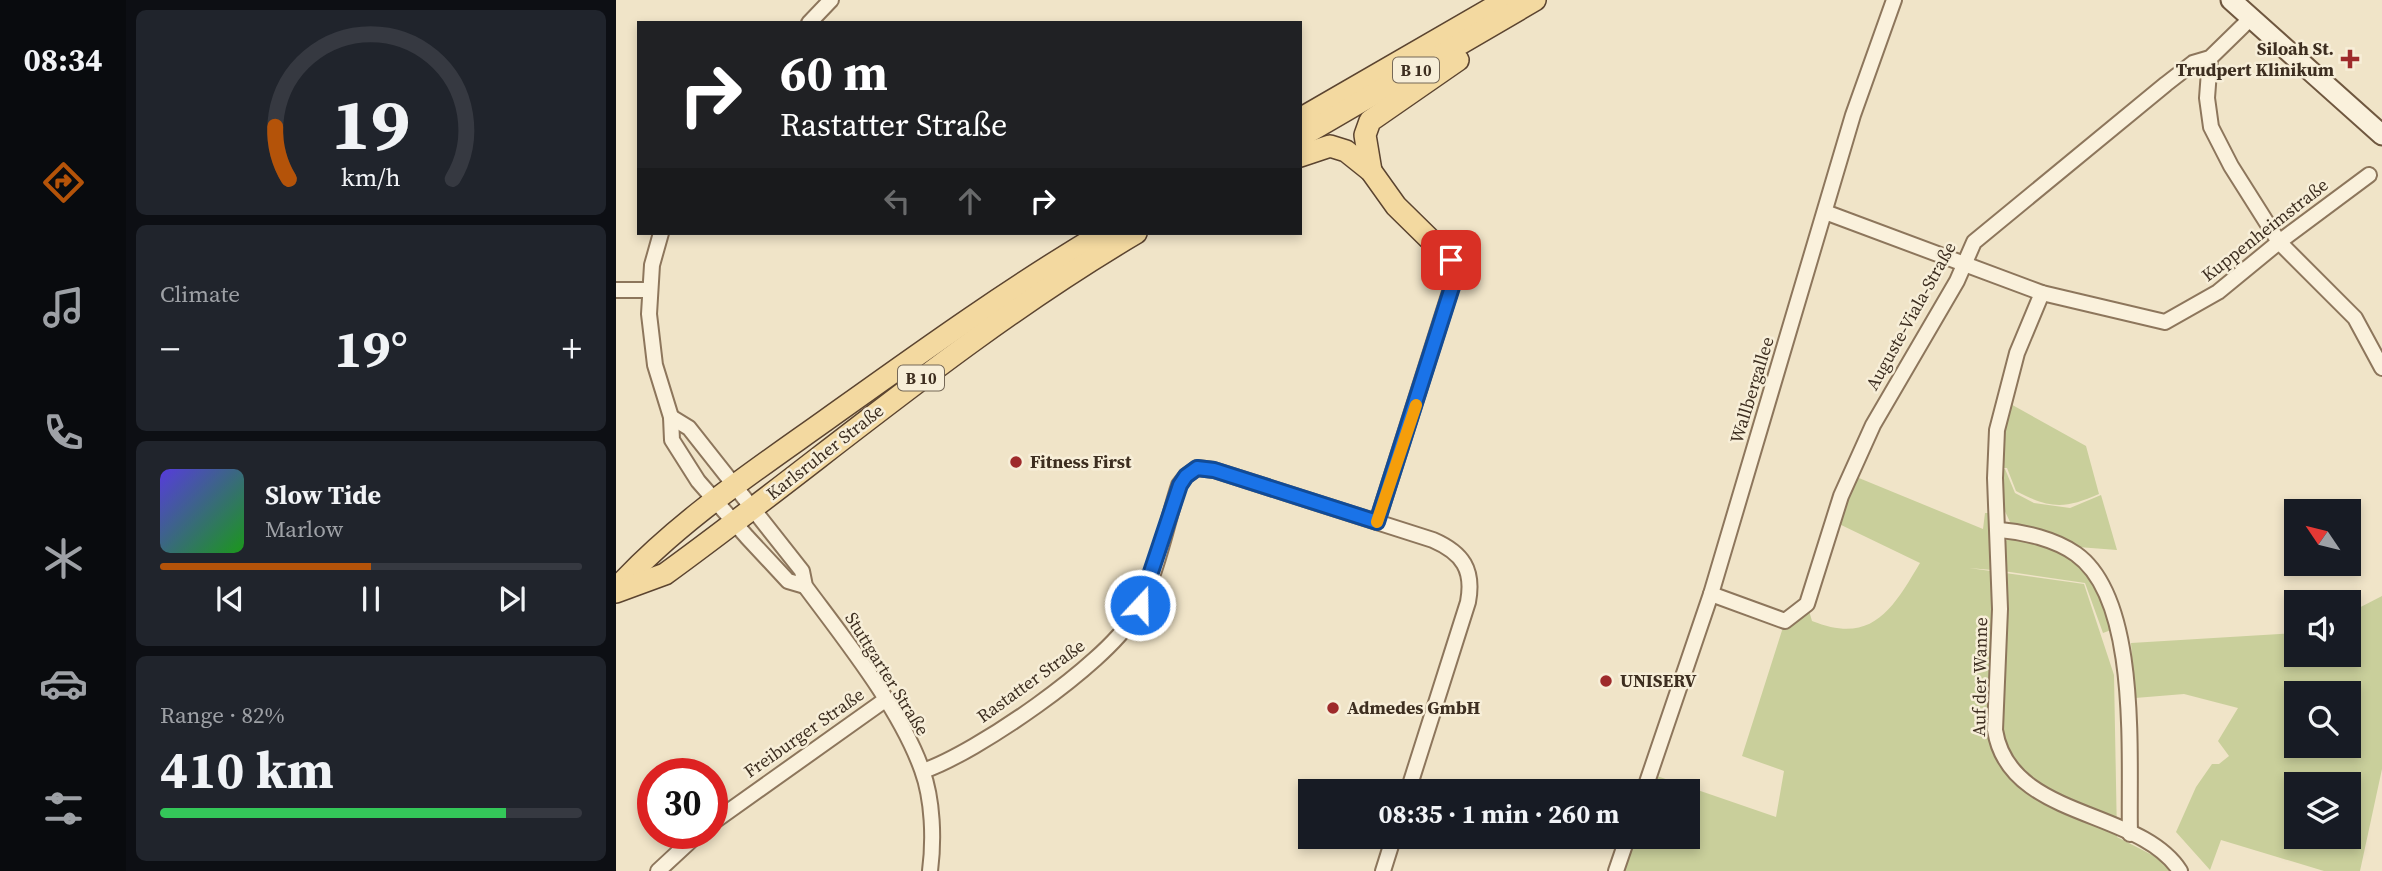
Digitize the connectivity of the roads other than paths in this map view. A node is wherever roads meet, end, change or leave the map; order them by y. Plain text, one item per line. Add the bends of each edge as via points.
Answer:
1 (831, 0) edge
2 (1506, 0) edge
3 (1894, 0) edge
4 (2231, 0) edge
5 (1534, 1) edge
6 (2251, 19) junction
7 (811, 21) edge
8 (2210, 58) junction
9 (1302, 118) edge
10 (2382, 135) edge
11 (1302, 136) edge
12 (1302, 155) edge
13 (1371, 171) junction
14 (2370, 175) dead end
15 (1825, 212) junction
16 (660, 235) edge
17 (1129, 235) edge
18 (1139, 235) edge
19 (1104, 242) edge
20 (2279, 242) junction
21 (1451, 260) joint
22 (1964, 263) junction
23 (616, 290) edge
24 (649, 290) junction
25 (2042, 293) junction
26 (2382, 368) edge
27 (671, 417) junction
28 (734, 487) junction
29 (716, 502) junction
30 (753, 509) junction
31 (1377, 522) junction
32 (734, 523) junction
33 (2000, 530) junction
34 (805, 586) junction
35 (616, 591) edge
36 (1711, 594) junction
37 (885, 700) junction
38 (923, 771) junction
39 (1412, 779) edge
40 (1648, 779) edge
41 (728, 812) edge
42 (2130, 834) junction
43 (682, 849) edge
44 (1390, 849) edge
45 (1624, 849) edge
46 (658, 871) edge
47 (930, 871) edge
48 (1383, 871) edge
49 (1616, 871) edge
50 (2180, 871) edge

1 - 7 street
2 - 9 main road, B 10
3 - 15 street, Wallbergallee
4 - 6 main road
5 - 11 main road, B 10
5 - 13 main road via 1377,114 1365,135
6 - 8 street, Auguste-Viala-Straße
6 - 10 main road
8 - 20 street via 2207,99 2211,127
8 - 22 street, Auguste-Viala-Straße via 2193,63 2166,84 1974,242
12 - 13 main road via 1335,146
13 - 21 main road via 1395,206
14 - 20 street, Kuppenheimstraße
15 - 22 street, Kuppenheimstraße
15 - 36 street, Wallbergallee
16 - 24 street, Stuttgarter Straße
17 - 19 main road, Karlsruher Straße / B 10
18 - 19 main road
19 - 28 main road, Karlsruher Straße / B 10 via 954,328
19 - 30 main road, Karlsruher Straße / B 10
20 - 25 street, Kuppenheimstraße via 2218,292 2165,322
20 - 26 street via 2355,318
21 - 31 street via 1454,281
22 - 25 street, Kuppenheimstraße
22 - 36 street, Auguste-Viala-Straße via 1873,425 1841,496 1807,604 1785,621
23 - 24 street
24 - 27 street, Stuttgarter Straße via 654,365
25 - 33 street, Auf der Wanne via 2017,354 1997,429
27 - 28 street, Stuttgarter Straße via 689,428
27 - 29 street, Stuttgarter Straße via 672,440
28 - 29 main road, Karlsruher Straße / B 10
28 - 30 street, Stuttgarter Straße
29 - 32 street, Stuttgarter Straße
29 - 35 main road, Karlsruher Straße / B 10 via 649,552
30 - 32 main road, Karlsruher Straße / B 10
30 - 34 street, Stuttgarter Straße via 802,571
31 - 38 street, Rastatter Straße via 1214,470 1191,471 1180,485 1140,605 1114,643 958,756
31 - 39 street, Rastatter Straße via 1459,554 1471,584
32 - 34 street, Stuttgarter Straße via 788,581
32 - 35 main road, Karlsruher Straße / B 10 via 665,574
33 - 42 street via 2020,532 2076,554 2100,579 2110,601 2129,697
33 - 42 street, Auf der Wanne via 1994,730 2002,758 2038,790
34 - 37 street, Stuttgarter Straße
36 - 40 street, Wallbergallee
37 - 38 street, Stuttgarter Straße
37 - 41 street, Freiburger Straße
38 - 47 street, Stuttgarter Straße via 933,848
42 - 50 street, Auf der Wanne via 2165,854
43 - 46 street
44 - 48 street
45 - 49 street

